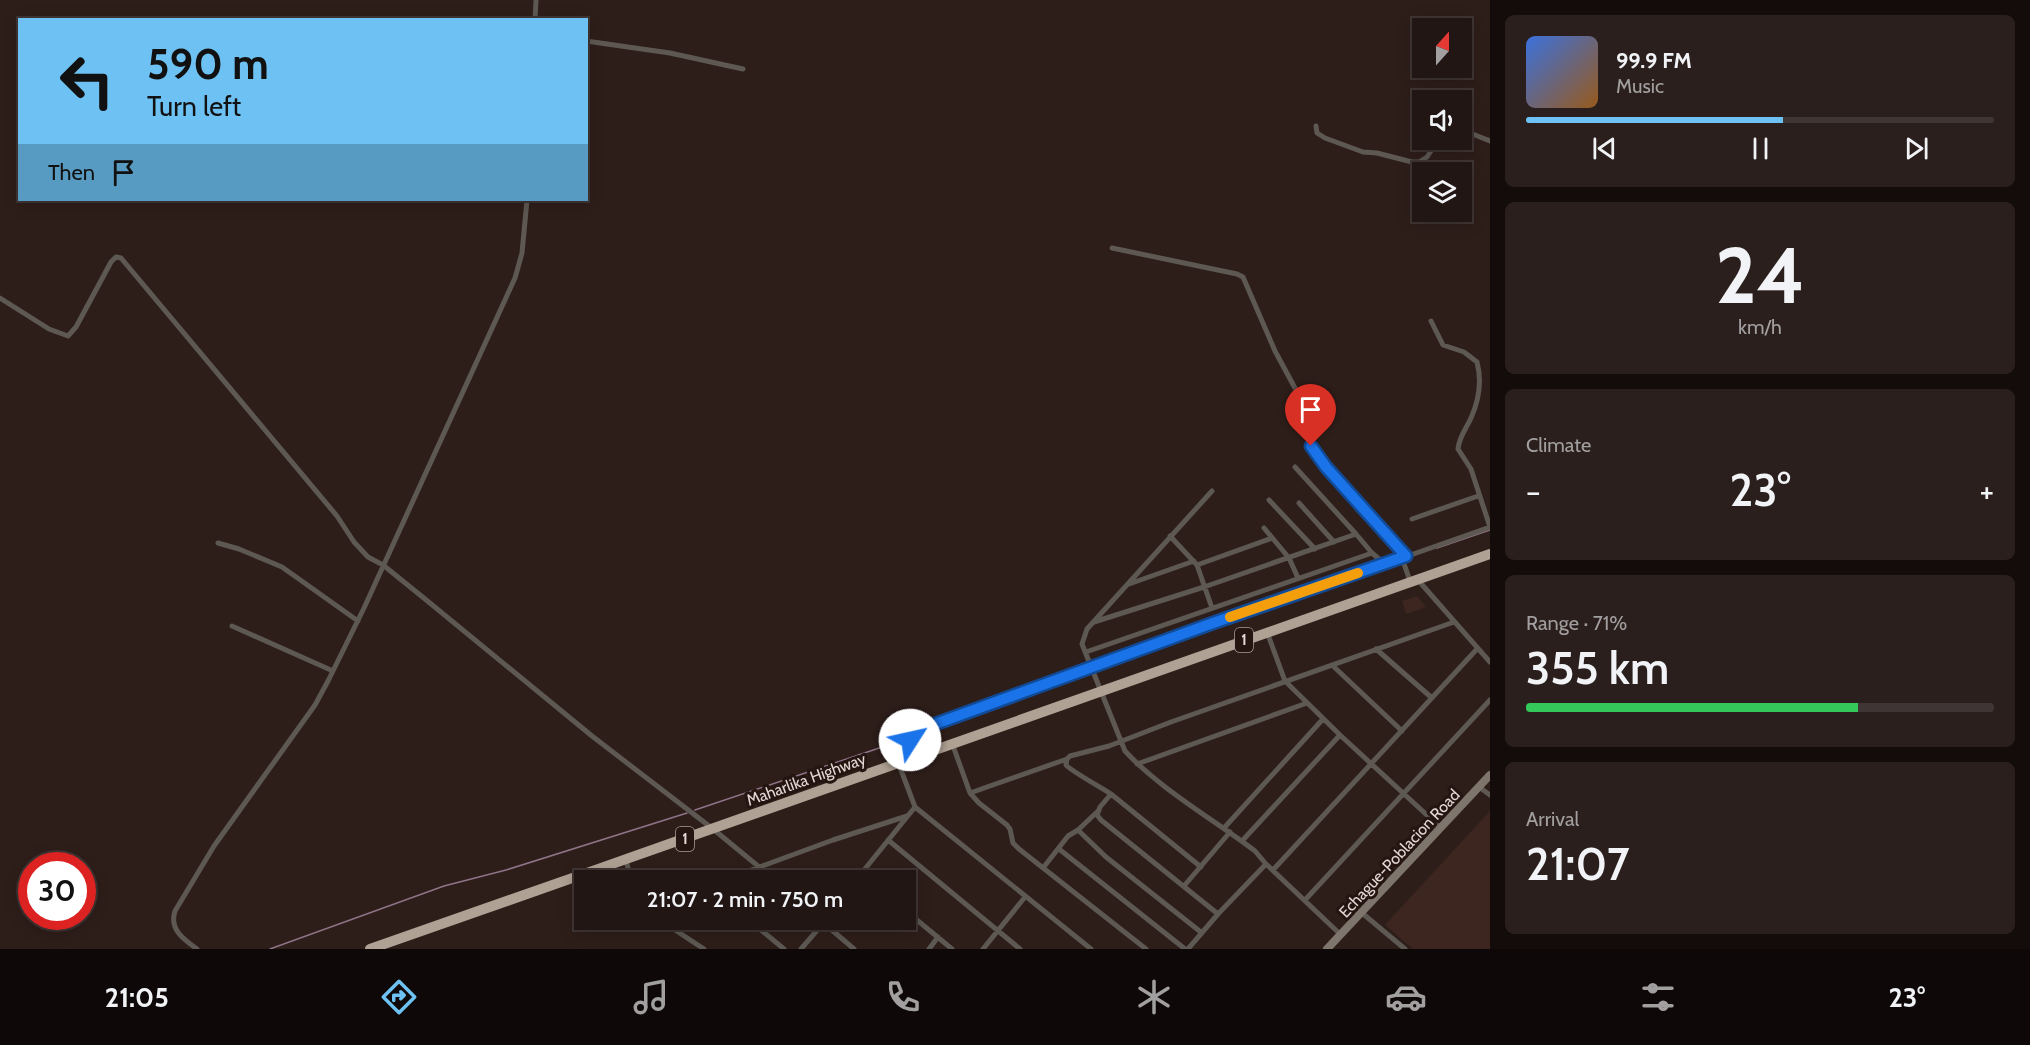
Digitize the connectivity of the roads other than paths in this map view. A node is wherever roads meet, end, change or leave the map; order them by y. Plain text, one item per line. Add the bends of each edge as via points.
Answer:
1 (536, 0) edge
2 (535, 18) edge
3 (588, 41) edge
4 (743, 69) dead end
5 (1316, 126) dead end
6 (1472, 134) edge
7 (1490, 141) edge
8 (1432, 150) edge
9 (527, 201) edge
10 (1112, 248) dead end
11 (0, 298) edge
12 (1431, 321) dead end
13 (1295, 466) dead end
14 (1212, 491) dead end
15 (1478, 496) junction
16 (1269, 500) dead end
17 (1299, 504) dead end
18 (1412, 519) dead end
19 (1490, 527) edge
20 (1264, 528) dead end
21 (1356, 534) junction
22 (1170, 536) junction
23 (1272, 538) junction
24 (1334, 542) junction
25 (218, 543) dead end
26 (1315, 549) junction
27 (1372, 553) junction
28 (1490, 554) edge
29 (1404, 557) junction
30 (1289, 558) junction
31 (1196, 563) junction
32 (1385, 564) junction
33 (383, 565) junction
34 (1298, 578) junction
35 (1413, 580) junction
36 (1127, 585) junction
37 (1204, 587) junction
38 (1212, 608) junction
39 (358, 621) junction
40 (1094, 622) junction
41 (1454, 622) junction
42 (232, 626) dead end
43 (1267, 632) junction
44 (1376, 649) junction
45 (1477, 649) junction
46 (1086, 652) junction
47 (1490, 662) edge
48 (1332, 665) junction
49 (1091, 668) junction
50 (333, 671) junction
51 (1285, 681) junction
52 (1102, 690) junction
53 (1432, 698) junction
54 (1490, 700) edge
55 (1307, 703) junction
56 (1323, 719) junction
57 (1402, 731) junction
58 (1340, 735) junction
59 (1119, 742) junction
60 (952, 743) junction
61 (916, 756) junction
62 (1067, 759) junction
63 (898, 762) junction
64 (1370, 763) junction
65 (1137, 764) junction
66 (1490, 775) edge
67 (1479, 787) junction
68 (970, 793) junction
69 (1403, 793) junction
70 (1111, 794) junction
71 (1490, 795) edge
72 (915, 807) junction
73 (1097, 812) junction
74 (907, 816) junction
75 (1224, 828) junction
76 (1441, 828) junction
77 (713, 829) junction
78 (1078, 830) junction
79 (1230, 832) junction
80 (888, 840) junction
81 (1242, 842) junction
82 (1059, 849) junction
83 (626, 861) junction
84 (1266, 864) junction
85 (1201, 867) junction
86 (760, 868) junction
87 (1042, 868) junction
88 (629, 870) edge
89 (754, 870) edge
90 (762, 870) edge
91 (864, 870) edge
92 (1273, 870) junction
93 (1184, 886) junction
94 (1025, 897) junction
95 (1305, 900) junction
96 (1362, 913) junction
97 (1218, 914) junction
98 (916, 918) edge
99 (675, 930) edge
100 (761, 930) edge
101 (816, 930) edge
102 (833, 930) edge
103 (998, 932) junction
104 (1202, 933) junction
105 (1341, 935) junction
106 (938, 937) junction
107 (197, 949) edge
108 (370, 949) edge
109 (704, 949) edge
110 (784, 949) edge
111 (801, 949) edge
112 (854, 949) edge
113 (929, 949) edge
114 (952, 949) edge
115 (983, 949) edge
116 (1020, 949) edge
117 (1091, 949) edge
118 (1146, 949) edge
119 (1186, 949) edge
120 (1328, 949) edge
121 (1406, 949) edge

1 - 2 street
3 - 4 street
5 - 8 street via 1317,133 1325,138 1363,152 1419,162
6 - 7 street
9 - 33 street via 522,253 515,278
10 - 29 street via 1243,277 1303,404 1311,446
11 - 33 street via 49,329 68,336 111,262 121,258 354,542 368,557
12 - 15 street via 1443,345 1464,352 1477,362 1478,398 1458,449 1471,469
13 - 21 street
14 - 22 street
15 - 18 street
15 - 19 street
16 - 26 street
17 - 24 street
19 - 29 street
20 - 23 street
21 - 24 street
21 - 27 street
22 - 31 street
22 - 36 street
23 - 30 street
23 - 31 street
24 - 26 street
25 - 39 street via 282,567
26 - 30 street
27 - 32 street
27 - 34 street
28 - 35 highway, Maharlika Highway / 1
29 - 32 street
29 - 35 street
30 - 34 street
30 - 37 street
31 - 36 street
31 - 37 street
32 - 49 street
33 - 39 street
33 - 77 street
34 - 38 street
35 - 41 street
35 - 43 highway, Maharlika Highway / 1
36 - 40 street
37 - 38 street
37 - 40 street
38 - 46 street
39 - 50 street
40 - 46 street via 1083,638
41 - 44 street
41 - 45 street
42 - 50 street
43 - 51 street
43 - 52 highway, Maharlika Highway / 1
44 - 48 street
44 - 53 street
45 - 47 street
45 - 53 street
46 - 49 street
48 - 51 street
48 - 57 street
49 - 52 street
49 - 61 street via 916,731 910,740
50 - 107 street via 315,705 214,846 175,911 174,927
51 - 55 street
51 - 59 street
52 - 59 street
52 - 60 highway, Maharlika Highway / 1
53 - 57 street
54 - 69 street
55 - 56 street
55 - 65 street
56 - 58 street
56 - 75 street
57 - 64 street
58 - 64 street
58 - 81 street
59 - 62 street
59 - 65 street
60 - 61 highway, Maharlika Highway / 1
60 - 68 street
61 - 63 highway, Maharlika Highway / 1
62 - 68 street
62 - 70 street via 1069,769
63 - 72 street
63 - 77 highway, Maharlika Highway / 1
64 - 69 street
64 - 92 street
65 - 75 street
66 - 67 main road, Echague-Poblacion Road
67 - 71 street
67 - 76 main road, Echague-Poblacion Road
68 - 87 street via 1004,822 1013,843
69 - 76 street
69 - 95 street
70 - 73 street
70 - 85 street
72 - 74 street
72 - 94 street
73 - 78 street
73 - 93 street via 1101,820
74 - 80 street
74 - 86 street
75 - 79 street
76 - 96 main road, Echague-Poblacion Road
77 - 83 highway, Maharlika Highway / 1
77 - 86 street
78 - 82 street
78 - 104 street
79 - 81 street
79 - 85 street
80 - 91 street
80 - 103 street
81 - 84 street
82 - 87 street
82 - 119 street
83 - 88 street
83 - 108 highway, Maharlika Highway / 1
84 - 92 street
84 - 97 street
85 - 93 street
86 - 89 street
86 - 90 street
87 - 118 street
92 - 95 street
93 - 97 street
94 - 103 street
94 - 117 street
95 - 105 street
96 - 105 main road, Echague-Poblacion Road
96 - 121 street
97 - 104 street
98 - 106 street
99 - 109 street
100 - 110 street
101 - 111 street
102 - 112 street
103 - 115 street
103 - 116 street
104 - 119 street
105 - 120 main road, Echague-Poblacion Road
106 - 113 street
106 - 114 street

